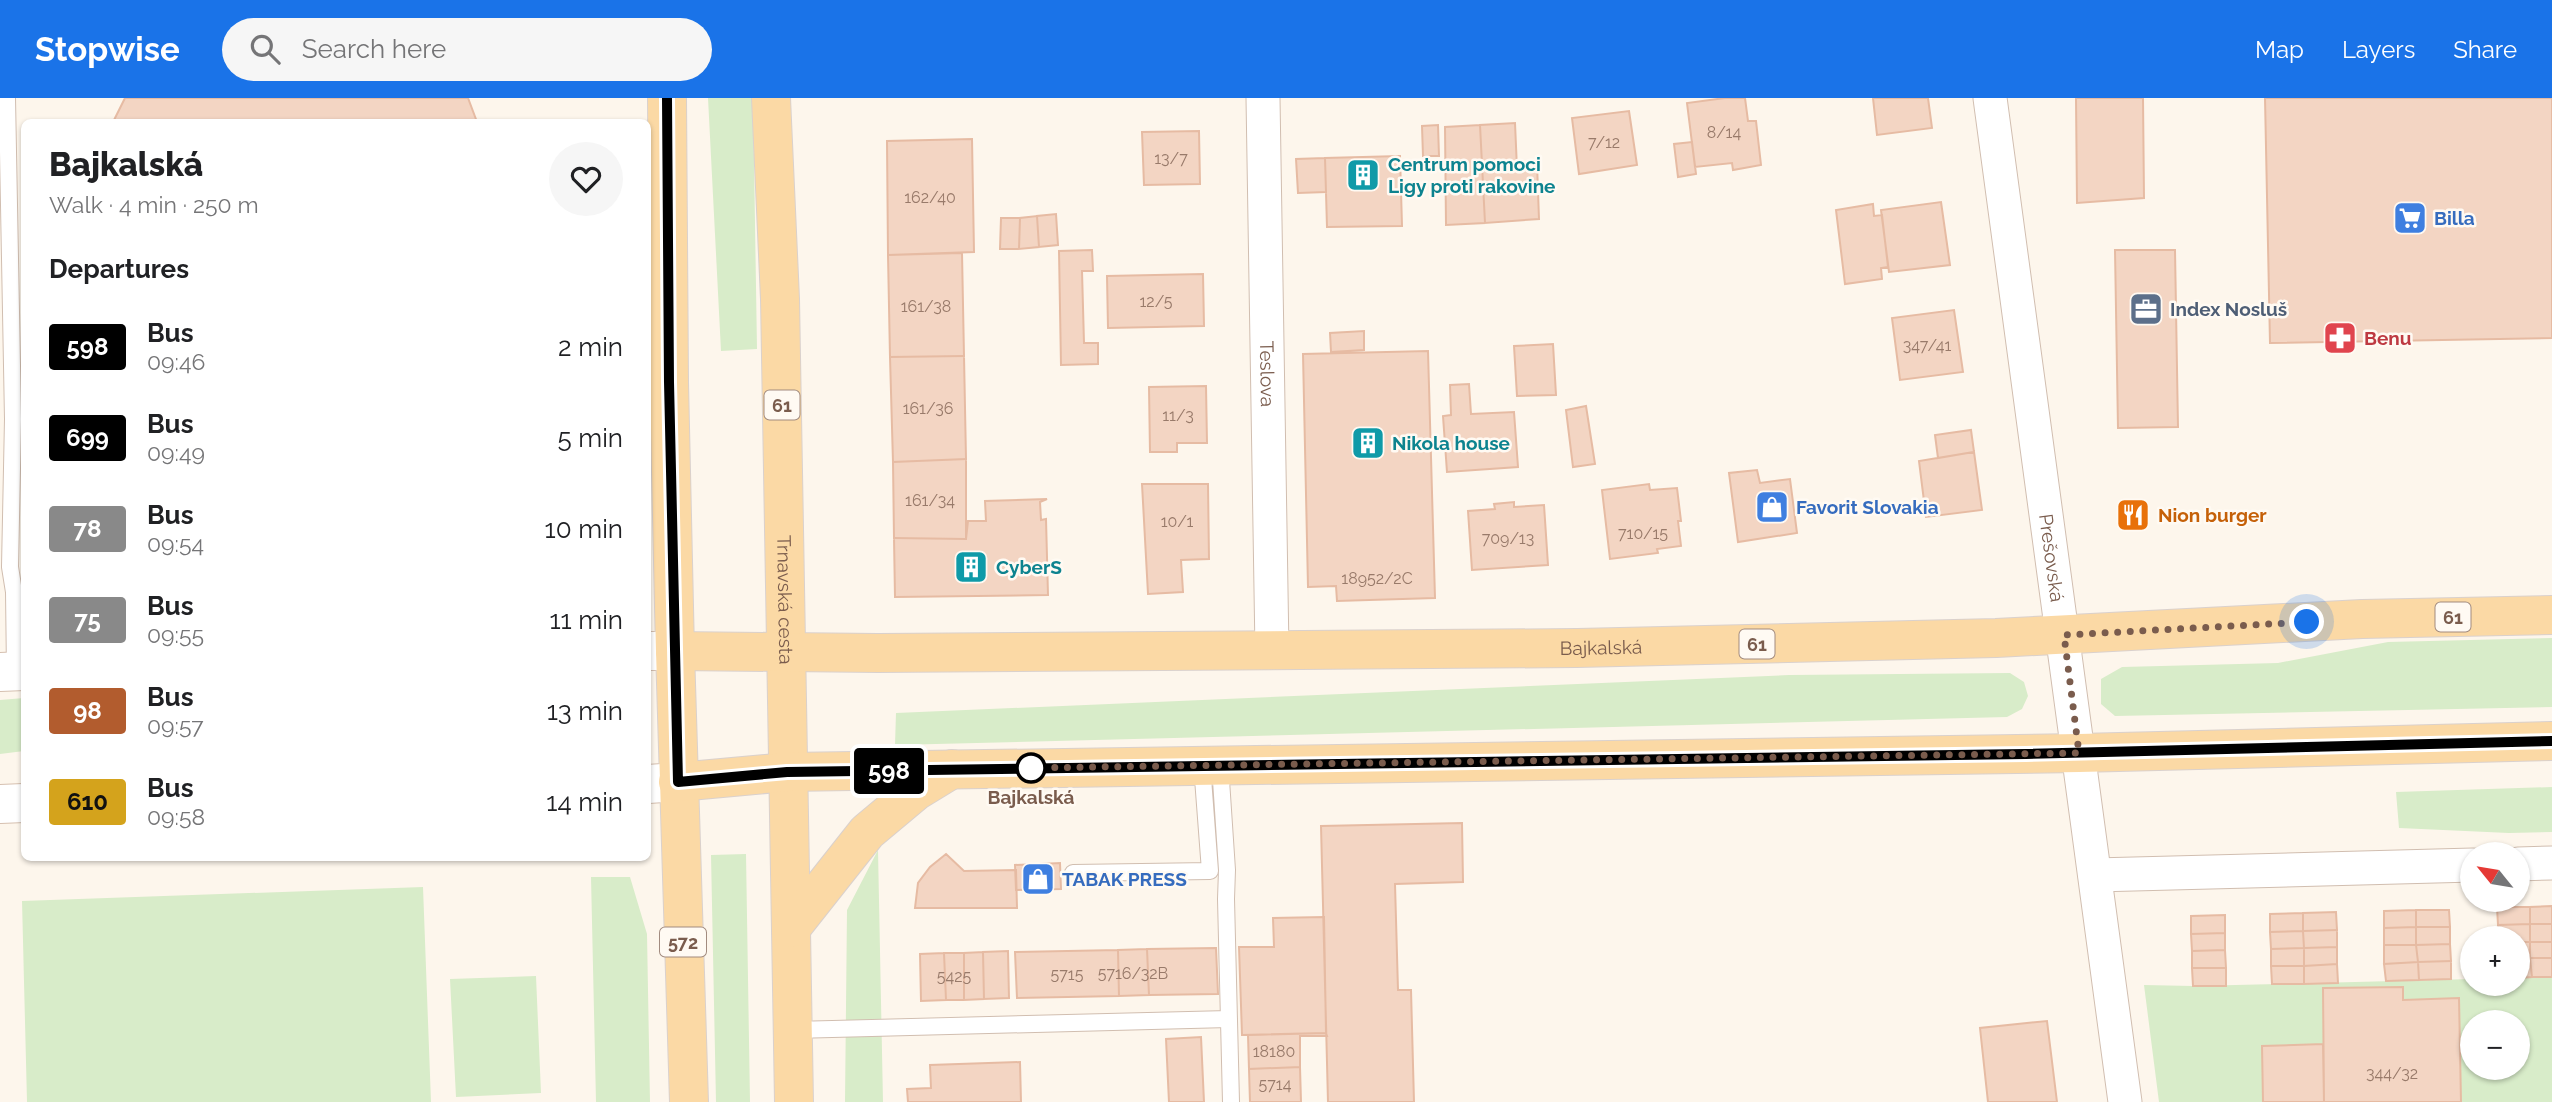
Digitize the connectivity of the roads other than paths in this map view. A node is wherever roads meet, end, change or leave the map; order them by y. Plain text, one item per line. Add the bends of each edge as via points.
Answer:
1 (7, 98) edge
2 (667, 98) edge
3 (771, 98) edge
4 (1263, 98) edge
5 (1990, 98) edge
6 (6, 367) edge
7 (7, 592) edge
8 (2552, 615) edge
9 (2064, 635) junction
10 (661, 651) edge
11 (1272, 651) junction
12 (786, 652) junction
13 (13, 672) edge
14 (2552, 741) edge
15 (2079, 753) junction
16 (1211, 765) junction
17 (952, 769) junction
18 (787, 772) junction
19 (663, 783) edge
20 (21, 803) edge
21 (0, 804) edge
22 (2552, 863) edge
23 (2530, 864) edge
24 (2460, 865) edge
25 (1219, 870) junction
26 (1073, 873) dead end
27 (2095, 875) junction
28 (791, 928) junction
29 (1229, 1019) junction
30 (793, 1030) junction
31 (689, 1102) edge
32 (794, 1102) edge
33 (1231, 1102) edge
34 (2125, 1102) edge

1 - 6 lane
2 - 10 main road via 669,382
3 - 12 main road, Trnavská cesta / 61 via 780,299
4 - 11 street, Teslova
5 - 9 street, Prešovská
6 - 7 lane
7 - 13 lane
8 - 9 main road, Bajkalská / 61 via 2361,619
9 - 11 main road, Bajkalská / 61
9 - 15 street, Prešovská
10 - 12 main road, Bajkalská / 61
10 - 19 main road
11 - 12 main road, Bajkalská / 61
12 - 18 main road, Trnavská cesta / 61
14 - 15 main road
15 - 16 main road
15 - 27 street, Prešovská
16 - 17 main road
16 - 25 lane
17 - 18 main road
17 - 28 main road via 916,791 867,832
18 - 19 main road
18 - 28 main road, Trnavská cesta
19 - 31 main road, 572
20 - 21 main road
22 - 23 street
24 - 27 street
25 - 26 lane
25 - 29 lane via 1226,899
27 - 34 street, Prešovská
28 - 30 main road, Trnavská cesta
29 - 30 lane
29 - 33 lane
30 - 32 main road, Trnavská cesta

